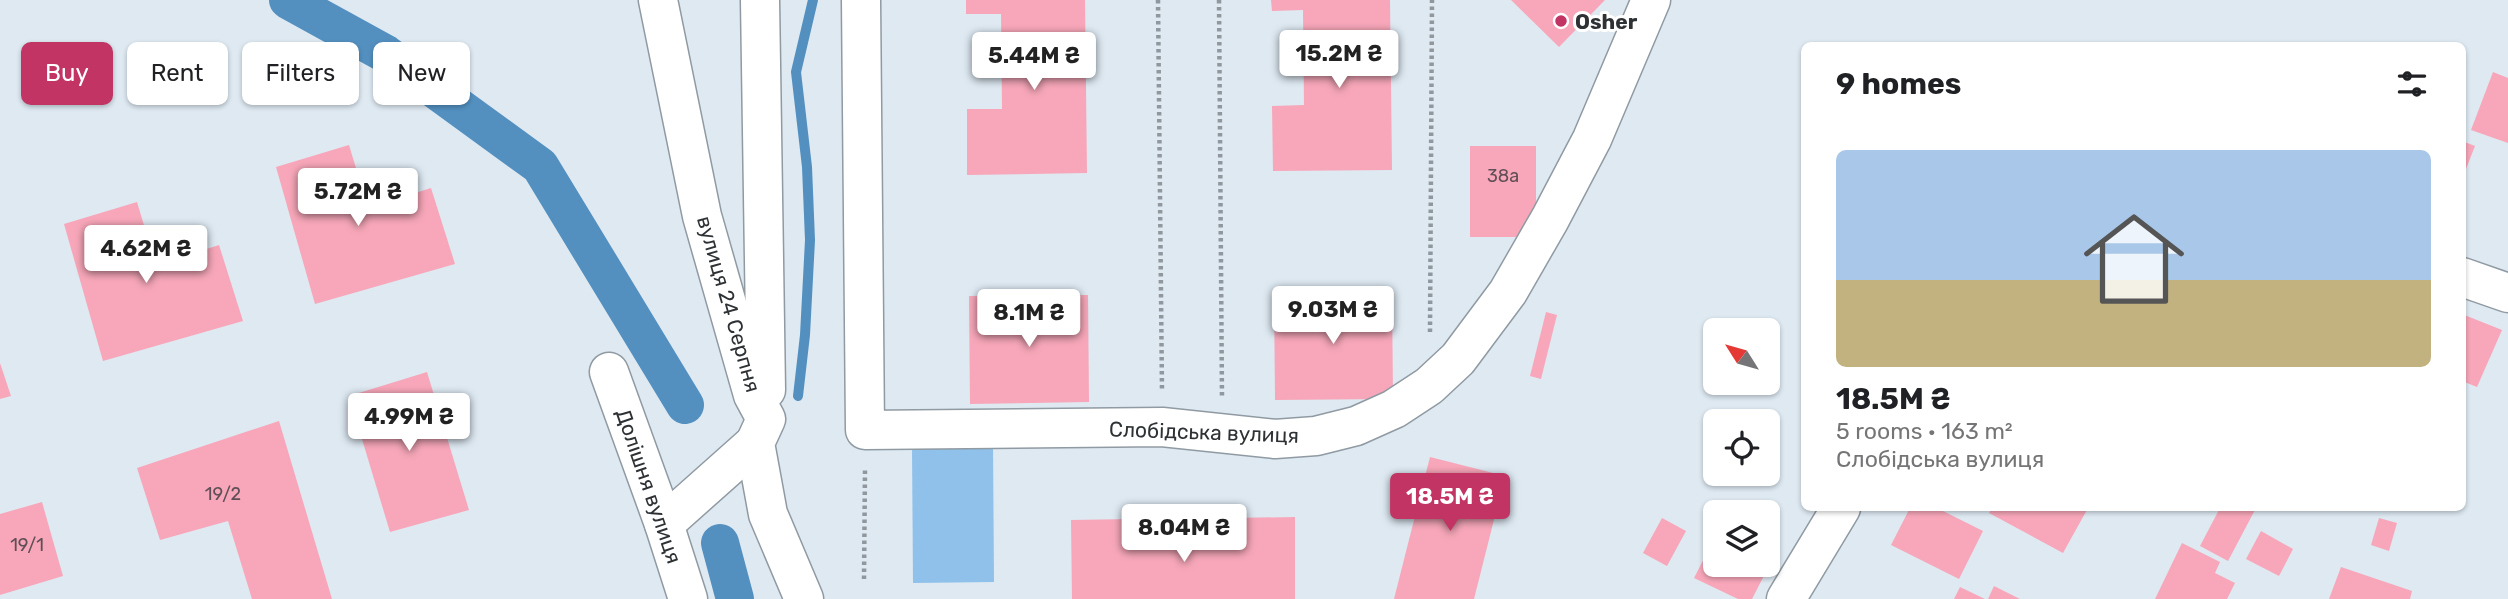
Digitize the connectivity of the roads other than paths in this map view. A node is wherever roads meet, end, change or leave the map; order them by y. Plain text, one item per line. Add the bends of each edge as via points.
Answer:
1 (658, 0) edge
2 (760, 0) edge
3 (861, 0) edge
4 (1651, 0) edge
5 (2466, 278) edge
6 (2508, 293) edge
7 (609, 372) dead end
8 (760, 431) junction
9 (1838, 511) edge
10 (664, 524) junction
11 (688, 599) edge
12 (804, 599) edge
13 (1786, 599) edge

1 - 8 street, вулиця 24 Серпня via 702,216
2 - 8 street
3 - 4 street, Слобідська вулиця via 865,430 1162,427 1275,439 1316,436 1356,426 1394,409 1458,359 1507,292 1550,219 1592,139
5 - 6 street
7 - 10 street, Долішня вулиця
8 - 10 street
8 - 12 street, вулиця 24 Серпня via 768,513
9 - 13 street
10 - 11 street, Долішня вулиця

